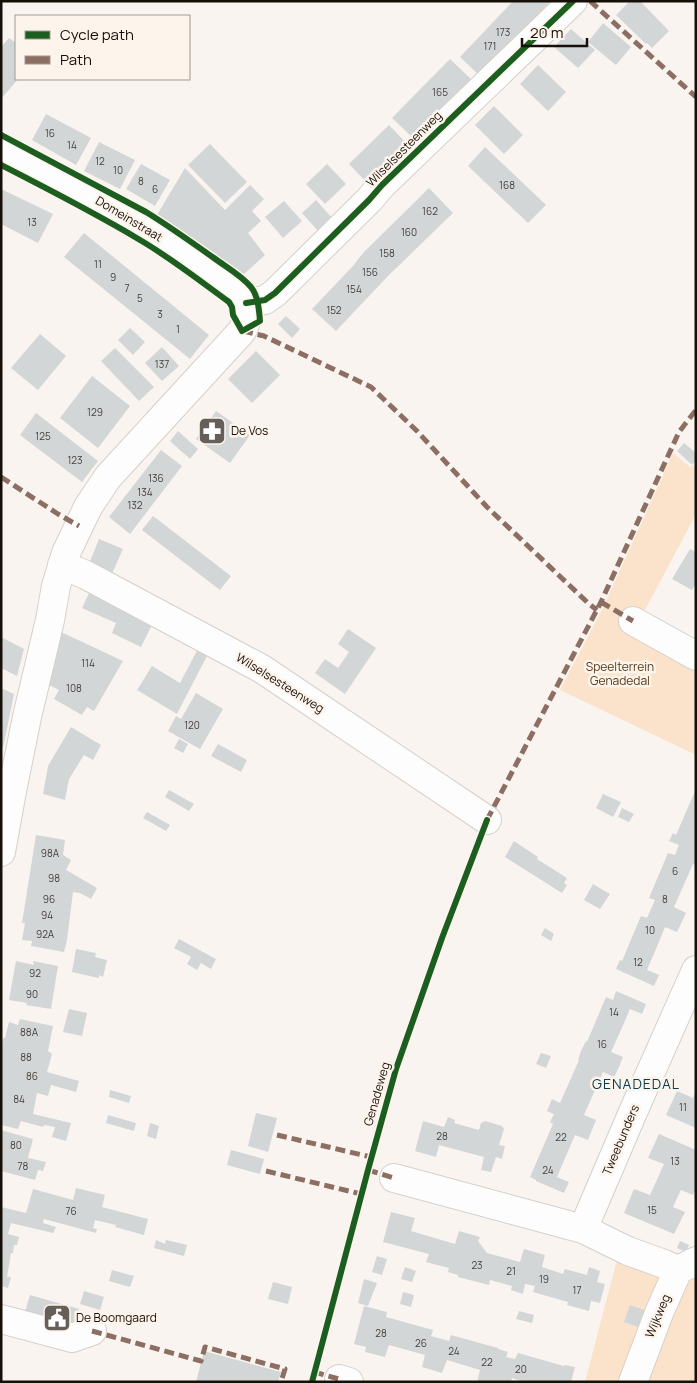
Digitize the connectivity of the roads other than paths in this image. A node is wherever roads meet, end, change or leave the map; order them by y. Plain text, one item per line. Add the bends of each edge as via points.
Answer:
1 (573, 1) edge
2 (1, 152) edge
3 (246, 303) junction
4 (62, 565) junction
5 (633, 622) dead end
6 (696, 656) edge
7 (487, 820) dead end
8 (1, 852) edge
9 (696, 970) edge
10 (394, 1178) dead end
11 (584, 1229) junction
12 (687, 1266) edge
13 (1, 1319) edge
14 (92, 1331) dead end
15 (633, 1382) edge

1 - 3 street, Wilselsesteenweg via 275,293 265,300
2 - 3 street, Domeinstraat via 129,216 227,284
3 - 4 street via 246,325 242,331 108,477 88,507
4 - 7 street, Wilselsesteenweg via 262,669
4 - 8 street via 27,717
5 - 6 street
9 - 11 street, Tweebunders
10 - 11 street
11 - 12 street via 628,1251 664,1264
12 - 15 street, Wijkweg via 658,1312
13 - 14 street via 72,1338

